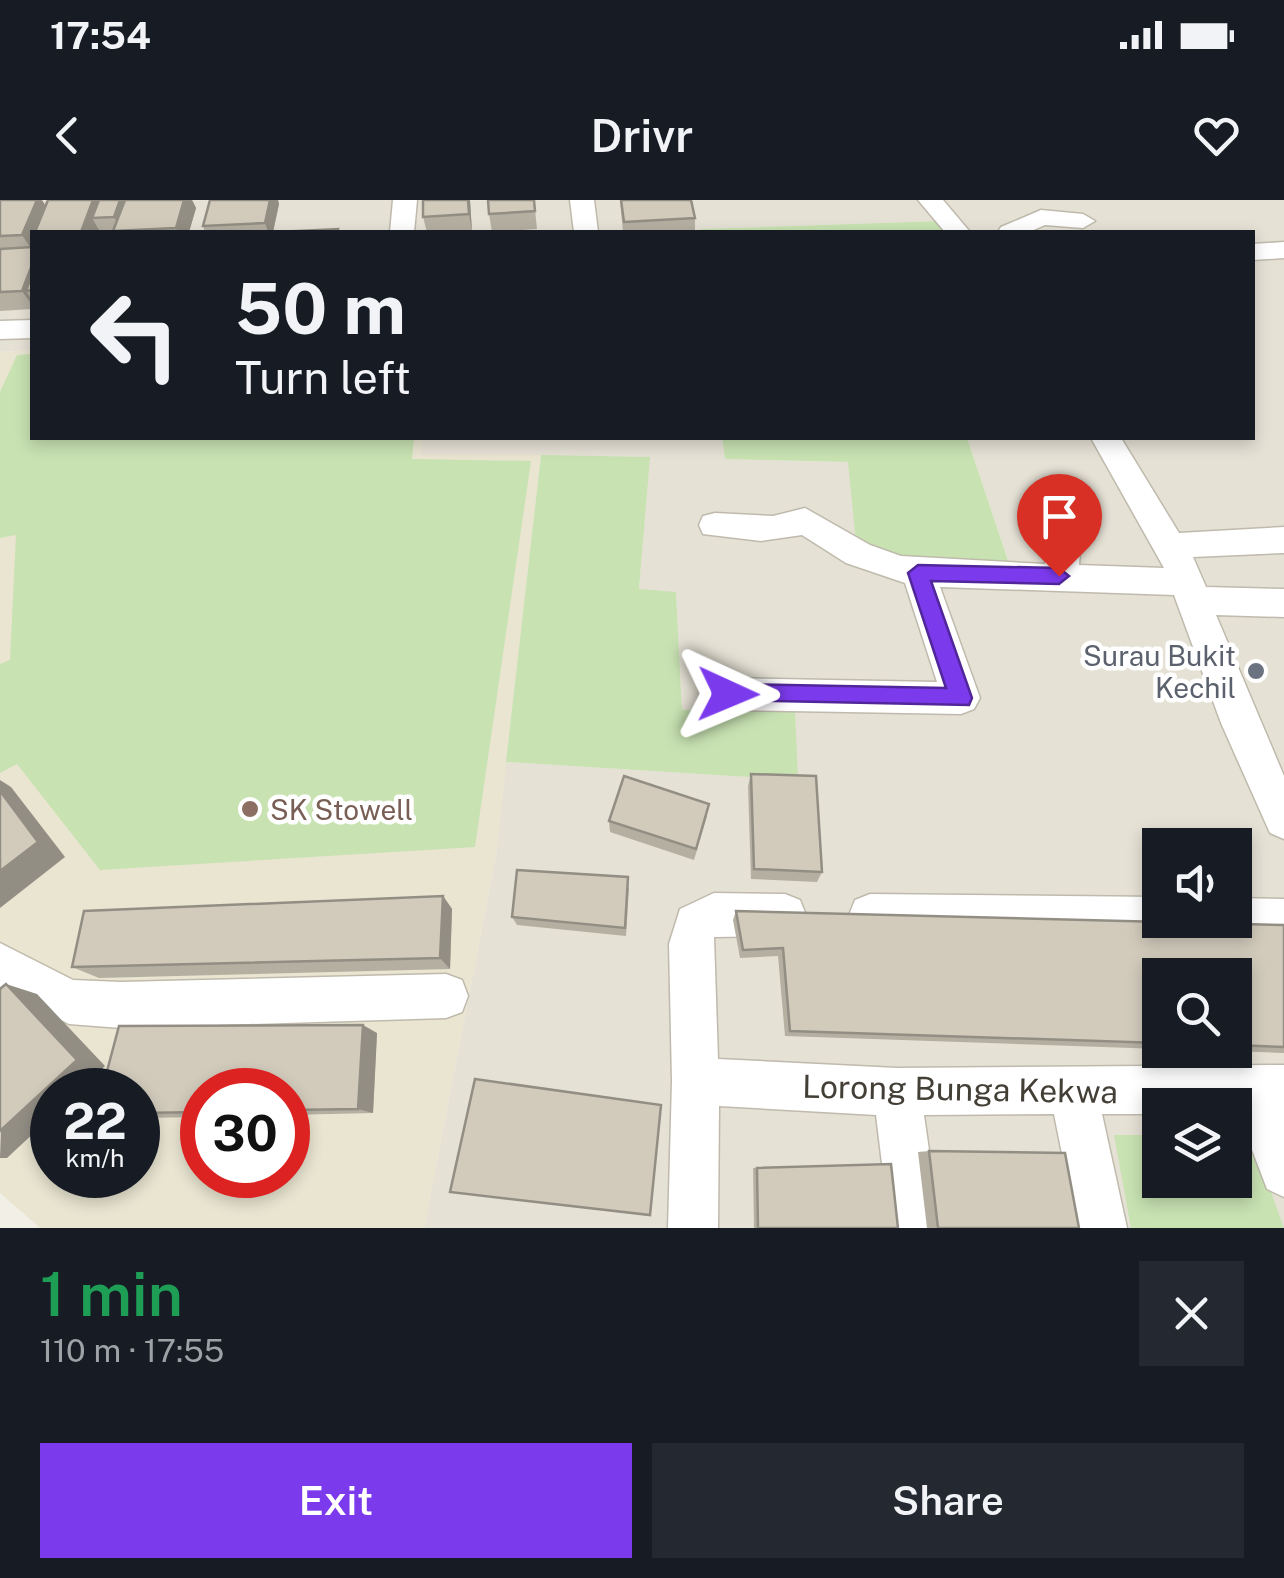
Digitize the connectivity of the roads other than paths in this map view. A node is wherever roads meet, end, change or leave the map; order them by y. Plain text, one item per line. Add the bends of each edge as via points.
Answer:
1 (405, 200) edge
2 (582, 200) edge
3 (930, 200) edge
4 (1082, 220) dead end
5 (402, 230) edge
6 (586, 230) edge
7 (956, 230) edge
8 (1014, 230) edge
9 (1284, 250) edge
10 (1255, 252) edge
11 (30, 329) edge
12 (0, 330) edge
13 (1107, 440) edge
14 (1066, 523) dead end
15 (715, 526) dead end
16 (1284, 540) edge
17 (1170, 546) junction
18 (918, 573) junction
19 (1059, 576) junction
20 (1192, 591) junction
21 (1284, 603) edge
22 (728, 694) dead end
23 (1284, 820) edge
24 (1142, 918) edge
25 (1252, 919) edge
26 (1284, 920) edge
27 (0, 965) edge
28 (446, 996) dead end
29 (696, 1081) junction
30 (1268, 1089) edge
31 (897, 1092) junction
32 (1074, 1093) junction
33 (1284, 1172) edge
34 (693, 1228) edge
35 (915, 1228) edge
36 (1102, 1228) edge

1 - 5 street
2 - 6 street
3 - 7 street
4 - 8 street via 1042,217
9 - 10 street
11 - 12 street
13 - 17 street
14 - 19 street
15 - 18 street via 791,528 805,520 878,566
16 - 17 street
17 - 20 street
18 - 19 street
18 - 22 street via 961,698
19 - 20 street
20 - 21 street
20 - 23 street via 1240,724
24 - 29 street via 714,914 695,924 690,944
25 - 26 street
27 - 28 street via 69,1002
29 - 31 street, Lorong Bunga Kekwa
29 - 34 street
30 - 32 street, Lorong Bunga Kekwa
30 - 33 street
31 - 32 street, Lorong Bunga Kekwa
31 - 35 street
32 - 36 street

